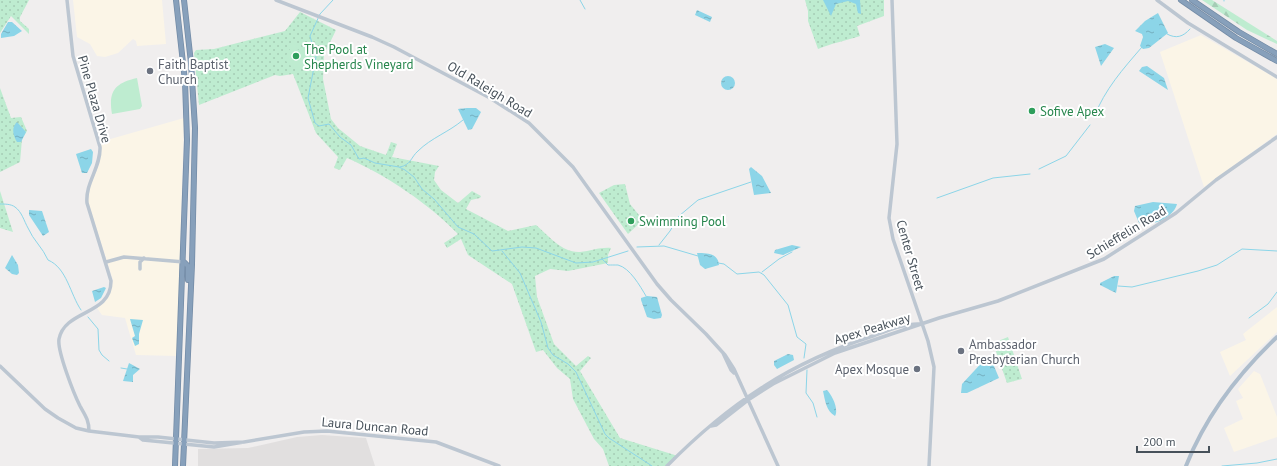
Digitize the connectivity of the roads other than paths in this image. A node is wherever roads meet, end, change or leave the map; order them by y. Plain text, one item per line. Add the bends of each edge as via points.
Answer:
1 (67, 0) edge
2 (176, 0) edge
3 (184, 0) edge
4 (276, 0) edge
5 (892, 0) edge
6 (1157, 0) edge
7 (1180, 0) edge
8 (1192, 0) edge
9 (178, 16) junction
10 (181, 46) junction
11 (189, 47) junction
12 (1277, 54) edge
13 (1277, 61) edge
14 (1277, 77) edge
15 (192, 84) junction
16 (1277, 138) edge
17 (185, 215) junction
18 (144, 258) junction
19 (106, 262) junction
20 (184, 262) junction
21 (192, 264) junction
22 (140, 269) dead end
23 (189, 309) junction
24 (921, 324) junction
25 (1277, 337) edge
26 (0, 366) edge
27 (747, 398) junction
28 (89, 431) junction
29 (176, 442) junction
30 (234, 442) junction
31 (244, 442) junction
32 (184, 443) junction
33 (230, 446) junction
34 (175, 466) edge
35 (183, 466) edge
36 (499, 466) edge
37 (667, 466) edge
38 (778, 466) edge
39 (929, 466) edge
40 (1186, 466) edge

1 - 19 street, Pine Plaza Drive via 73,56 100,147 99,162 87,196 88,207
2 - 9 highway
3 - 11 highway
4 - 27 street, Old Raleigh Road via 394,47 490,98 529,123 579,173 664,292 722,353
5 - 24 street, Center Street via 897,144 889,218 893,239
6 - 14 street via 1188,23
7 - 13 highway via 1236,38
8 - 12 highway
9 - 10 highway
9 - 11 highway via 185,45
10 - 15 highway via 186,50
10 - 17 highway via 187,128
11 - 15 highway
15 - 21 highway via 195,128
16 - 24 street, Schieffelin Road via 1216,180 1171,217 1104,259 1007,298
17 - 20 highway
17 - 21 highway via 187,258
18 - 19 street via 124,257
18 - 20 street
18 - 22 street via 140,262
19 - 28 street, Pine Plaza Drive via 111,280 108,296 98,306 68,325 59,340 80,406 88,418
20 - 23 highway via 188,269
20 - 29 highway
21 - 23 highway
23 - 32 highway
24 - 27 street, Apex Peakway via 872,336 826,353 780,376
24 - 39 street, Center Street via 931,355 934,376
25 - 40 main road via 1245,369 1220,401 1203,429
26 - 28 street, Laura Duncan Road via 47,411 67,424
27 - 37 street, Apex Peakway
27 - 38 street, Old Raleigh Road
28 - 29 street, Laura Duncan Road
29 - 32 street, Laura Duncan Road
29 - 34 highway
30 - 31 street, Laura Duncan Road
30 - 32 street, Laura Duncan Road
30 - 33 street
31 - 33 street, Laura Duncan Road
31 - 36 street, Laura Duncan Road via 327,430 436,442
32 - 33 street, Laura Duncan Road via 214,447
32 - 35 highway

